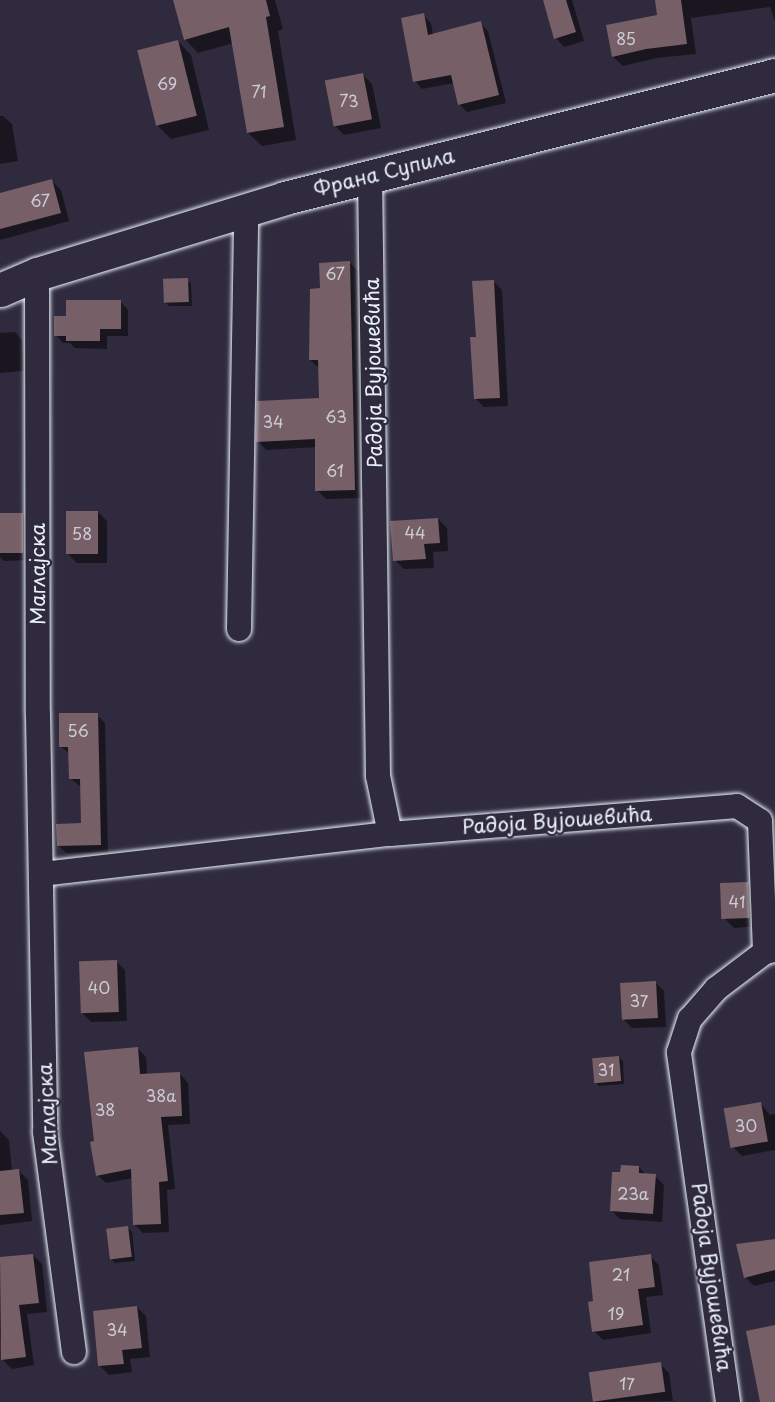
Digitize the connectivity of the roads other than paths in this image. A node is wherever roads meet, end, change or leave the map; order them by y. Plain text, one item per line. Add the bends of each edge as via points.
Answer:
1 (775, 75) edge
2 (370, 175) junction
3 (246, 210) junction
4 (37, 274) junction
5 (0, 290) edge
6 (239, 629) dead end
7 (390, 834) junction
8 (42, 874) junction
9 (770, 951) edge
10 (74, 1353) dead end
11 (728, 1402) edge

1 - 2 street, Франа Супила
2 - 3 street, Франа Супила
2 - 7 street, Радоја Вујошевића via 378,776
3 - 4 street, Франа Супила
3 - 6 street
4 - 5 street, Франа Супила
4 - 8 street, Маглајска
7 - 8 street
7 - 9 street, Радоја Вујошевића via 737,806 759,821
8 - 10 street, Маглајска via 45,1132
9 - 11 street, Радоја Вујошевића via 716,989 690,1019 679,1052

